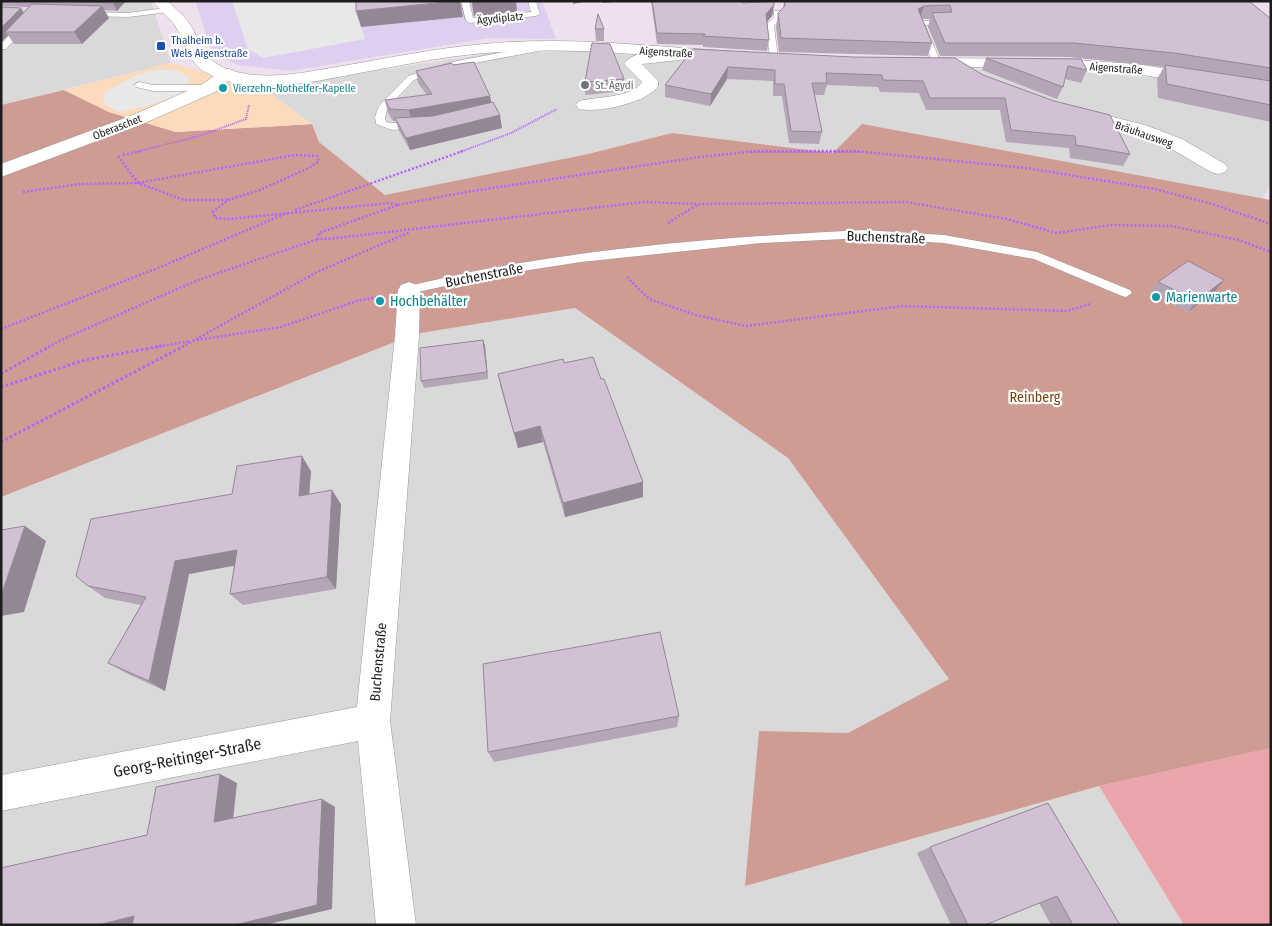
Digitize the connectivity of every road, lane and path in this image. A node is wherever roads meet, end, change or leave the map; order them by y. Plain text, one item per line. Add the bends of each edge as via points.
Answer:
1 (181, 1) edge
2 (465, 1) edge
3 (532, 1) edge
4 (163, 6) edge
5 (777, 13) edge
6 (82, 14) edge
7 (29, 19) edge
8 (180, 21) junction
9 (943, 22) edge
10 (553, 46) junction
11 (3, 47) dead end
12 (675, 53) junction
13 (774, 58) junction
14 (793, 59) edge
15 (908, 63) edge
16 (936, 63) junction
17 (956, 64) junction
18 (228, 74) junction
19 (985, 81) edge
20 (139, 85) dead end
21 (209, 88) junction
22 (1271, 90) edge
23 (585, 105) joint
24 (1064, 110) edge
25 (429, 124) edge
26 (118, 156) dead end
27 (1218, 168) dead end
28 (1, 171) edge
29 (138, 183) junction
30 (22, 192) dead end
31 (228, 200) junction
32 (398, 205) junction
33 (290, 212) junction
34 (1271, 224) edge
35 (412, 231) junction
36 (318, 239) junction
37 (1271, 252) edge
38 (620, 255) junction
39 (409, 290) junction
40 (1126, 293) joint
41 (1, 329) edge
42 (194, 341) junction
43 (1, 374) edge
44 (1, 387) edge
45 (1, 442) edge
46 (373, 721) junction
47 (1, 793) edge
48 (396, 925) edge

1 - 8 street
2 - 3 lane, Ägydiplatz via 470,21 536,14
4 - 6 lane via 128,15
4 - 8 street, Aigenstraße
5 - 13 lane via 778,18 770,25
7 - 11 lane
8 - 18 street, Aigenstraße via 201,61
9 - 16 lane via 920,23
10 - 12 street, Aigenstraße
10 - 18 street, Aigenstraße via 500,47 448,53 301,77 264,79
10 - 25 lane via 420,74 397,91 384,106 380,117 381,124 392,127
12 - 13 street, Aigenstraße
12 - 23 street via 674,57 641,58 632,64 650,81 650,86 640,95
13 - 14 street, Aigenstraße
15 - 16 street, Aigenstraße
16 - 17 street, Aigenstraße
17 - 19 street
17 - 22 street, Aigenstraße via 1059,64 1136,69
18 - 21 street, Oberaschet
20 - 21 lane
21 - 28 street, Oberaschet via 139,119
23 - 33 path via 559,108 511,134
24 - 27 street, Bräuhausweg via 1139,130 1175,144
26 - 29 path
29 - 30 path via 80,184
29 - 31 path via 184,200
29 - 31 path via 295,155 317,156 319,160 311,167 260,190
31 - 33 path via 213,212 214,218
32 - 33 path via 390,202
32 - 34 path via 700,157 757,151 855,151 1026,168 1155,189
32 - 36 path via 319,233
33 - 41 path
35 - 36 path
35 - 37 path via 644,202 906,202 1007,218 1056,233 1112,225 1171,226 1239,240
35 - 42 path via 317,272
36 - 43 path via 198,280 63,339
38 - 39 lane, Buchenstraße via 500,271
38 - 40 lane, Buchenstraße via 761,239 864,234 944,239 1037,256
38 - 40 path via 627,279 649,299 696,315 746,326 902,306 1067,311
39 - 42 path via 357,301 281,327
39 - 46 street, Buchenstraße
42 - 44 path via 85,360
42 - 45 path
46 - 47 street, Georg-Reitinger-Straße
46 - 48 street, Buchenstraße

